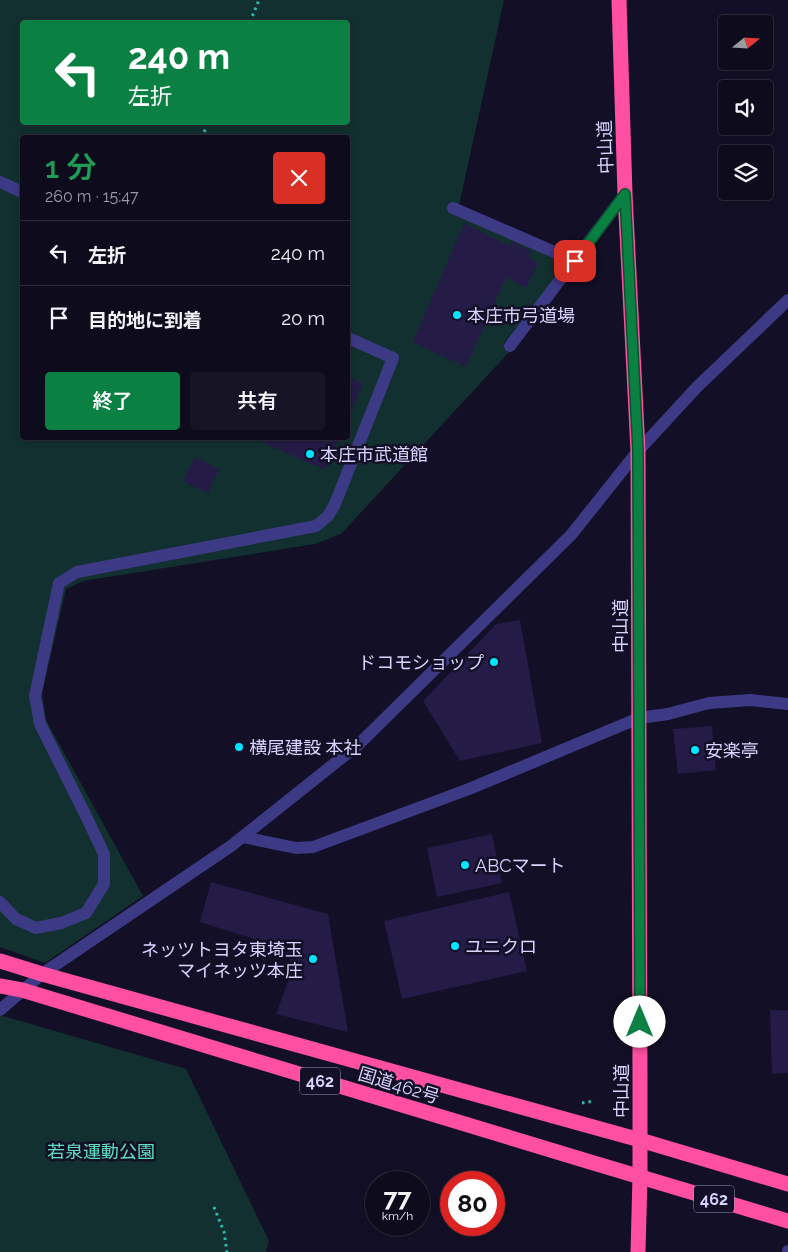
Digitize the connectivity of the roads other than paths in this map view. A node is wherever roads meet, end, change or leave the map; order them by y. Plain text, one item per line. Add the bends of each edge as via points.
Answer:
1 (619, 0) edge
2 (0, 182) edge
3 (20, 191) edge
4 (625, 194) junction
5 (453, 208) dead end
6 (575, 261) junction
7 (788, 300) edge
8 (350, 339) edge
9 (510, 346) dead end
10 (638, 451) junction
11 (788, 704) edge
12 (639, 718) junction
13 (243, 837) junction
14 (0, 902) edge
15 (0, 961) edge
16 (42, 974) junction
17 (0, 986) edge
18 (22, 990) junction
19 (0, 1010) edge
20 (640, 1140) junction
21 (640, 1177) junction
22 (788, 1184) edge
23 (788, 1221) edge
24 (638, 1252) edge

1 - 4 highway, 中山道
2 - 3 street
4 - 6 street
4 - 10 highway, 中山道
5 - 6 street
6 - 9 street
7 - 10 street via 698,387
8 - 14 street via 393,358 328,516 316,526 77,572 59,583 35,696 40,724 104,854 104,884 86,913 36,928 16,919
10 - 12 highway, 中山道
10 - 13 street via 571,535 359,744
11 - 12 street via 750,700 709,703
12 - 13 street via 469,789 313,847 296,848
12 - 20 highway, 中山道
13 - 16 street
15 - 16 highway, 国道462号 / 462
16 - 18 street
16 - 20 highway, 国道462号 / 462
17 - 18 highway, 国道462号 / 462
18 - 19 street
18 - 21 highway, 国道462号 / 462
20 - 21 highway, 中山道
20 - 22 highway, 国道462号 / 462
21 - 23 highway, 国道462号 / 462
21 - 24 highway, 中山道

